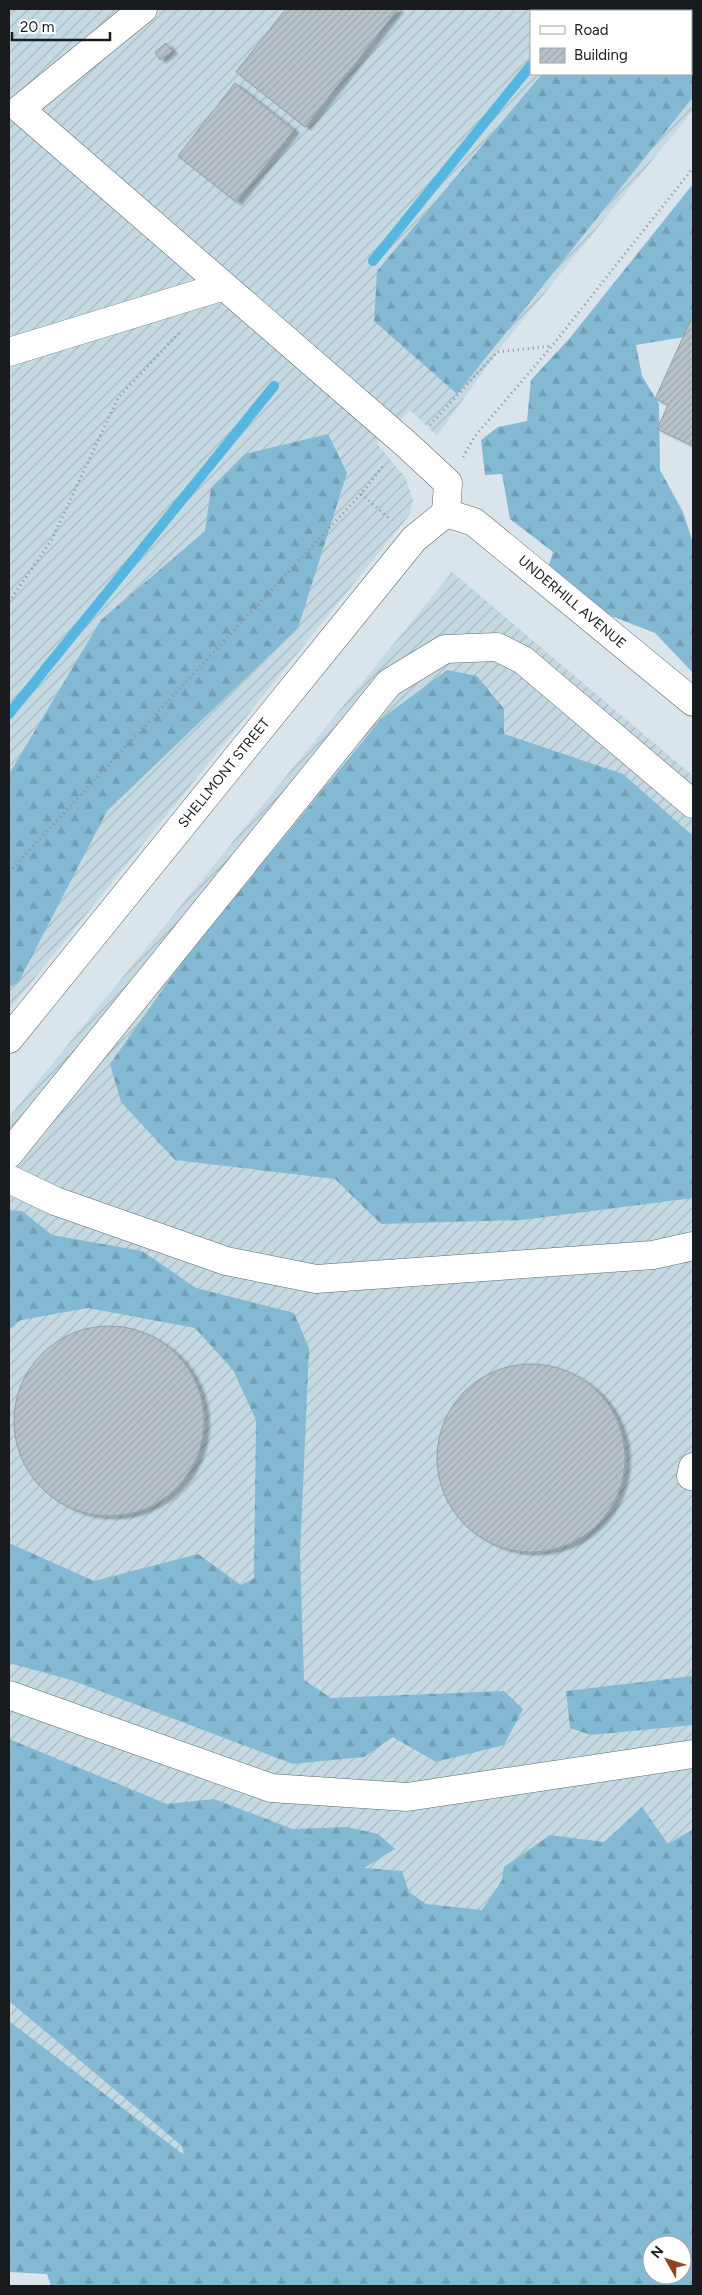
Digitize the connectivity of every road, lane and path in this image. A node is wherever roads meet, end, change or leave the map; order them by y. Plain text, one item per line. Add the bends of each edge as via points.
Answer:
1 (143, 9) edge
2 (14, 110) edge
3 (693, 168) edge
4 (224, 286) junction
5 (184, 328) dead end
6 (552, 346) junction
7 (9, 352) edge
8 (428, 427) dead end
9 (387, 462) dead end
10 (448, 484) junction
11 (361, 494) junction
12 (446, 513) junction
13 (394, 522) dead end
14 (9, 602) edge
15 (693, 702) edge
16 (693, 804) edge
17 (9, 872) edge
18 (9, 1039) edge
19 (9, 1154) edge
20 (9, 1179) edge
21 (693, 1246) edge
22 (9, 1695) edge
23 (693, 1754) edge

1 - 2 street
2 - 4 street
3 - 6 path
4 - 7 street
4 - 10 street
5 - 14 path via 118,398 51,541
6 - 8 path via 497,352
6 - 10 path via 475,436
9 - 11 path
10 - 12 street
11 - 13 path
11 - 17 path
12 - 15 street, UNDERHILL AVENUE via 474,522
12 - 18 street, SHELLMONT STREET via 414,538
16 - 19 street via 523,660 497,647 445,649 389,683
20 - 21 street via 55,1202 226,1261 316,1279 653,1255
22 - 23 street via 272,1788 407,1797

